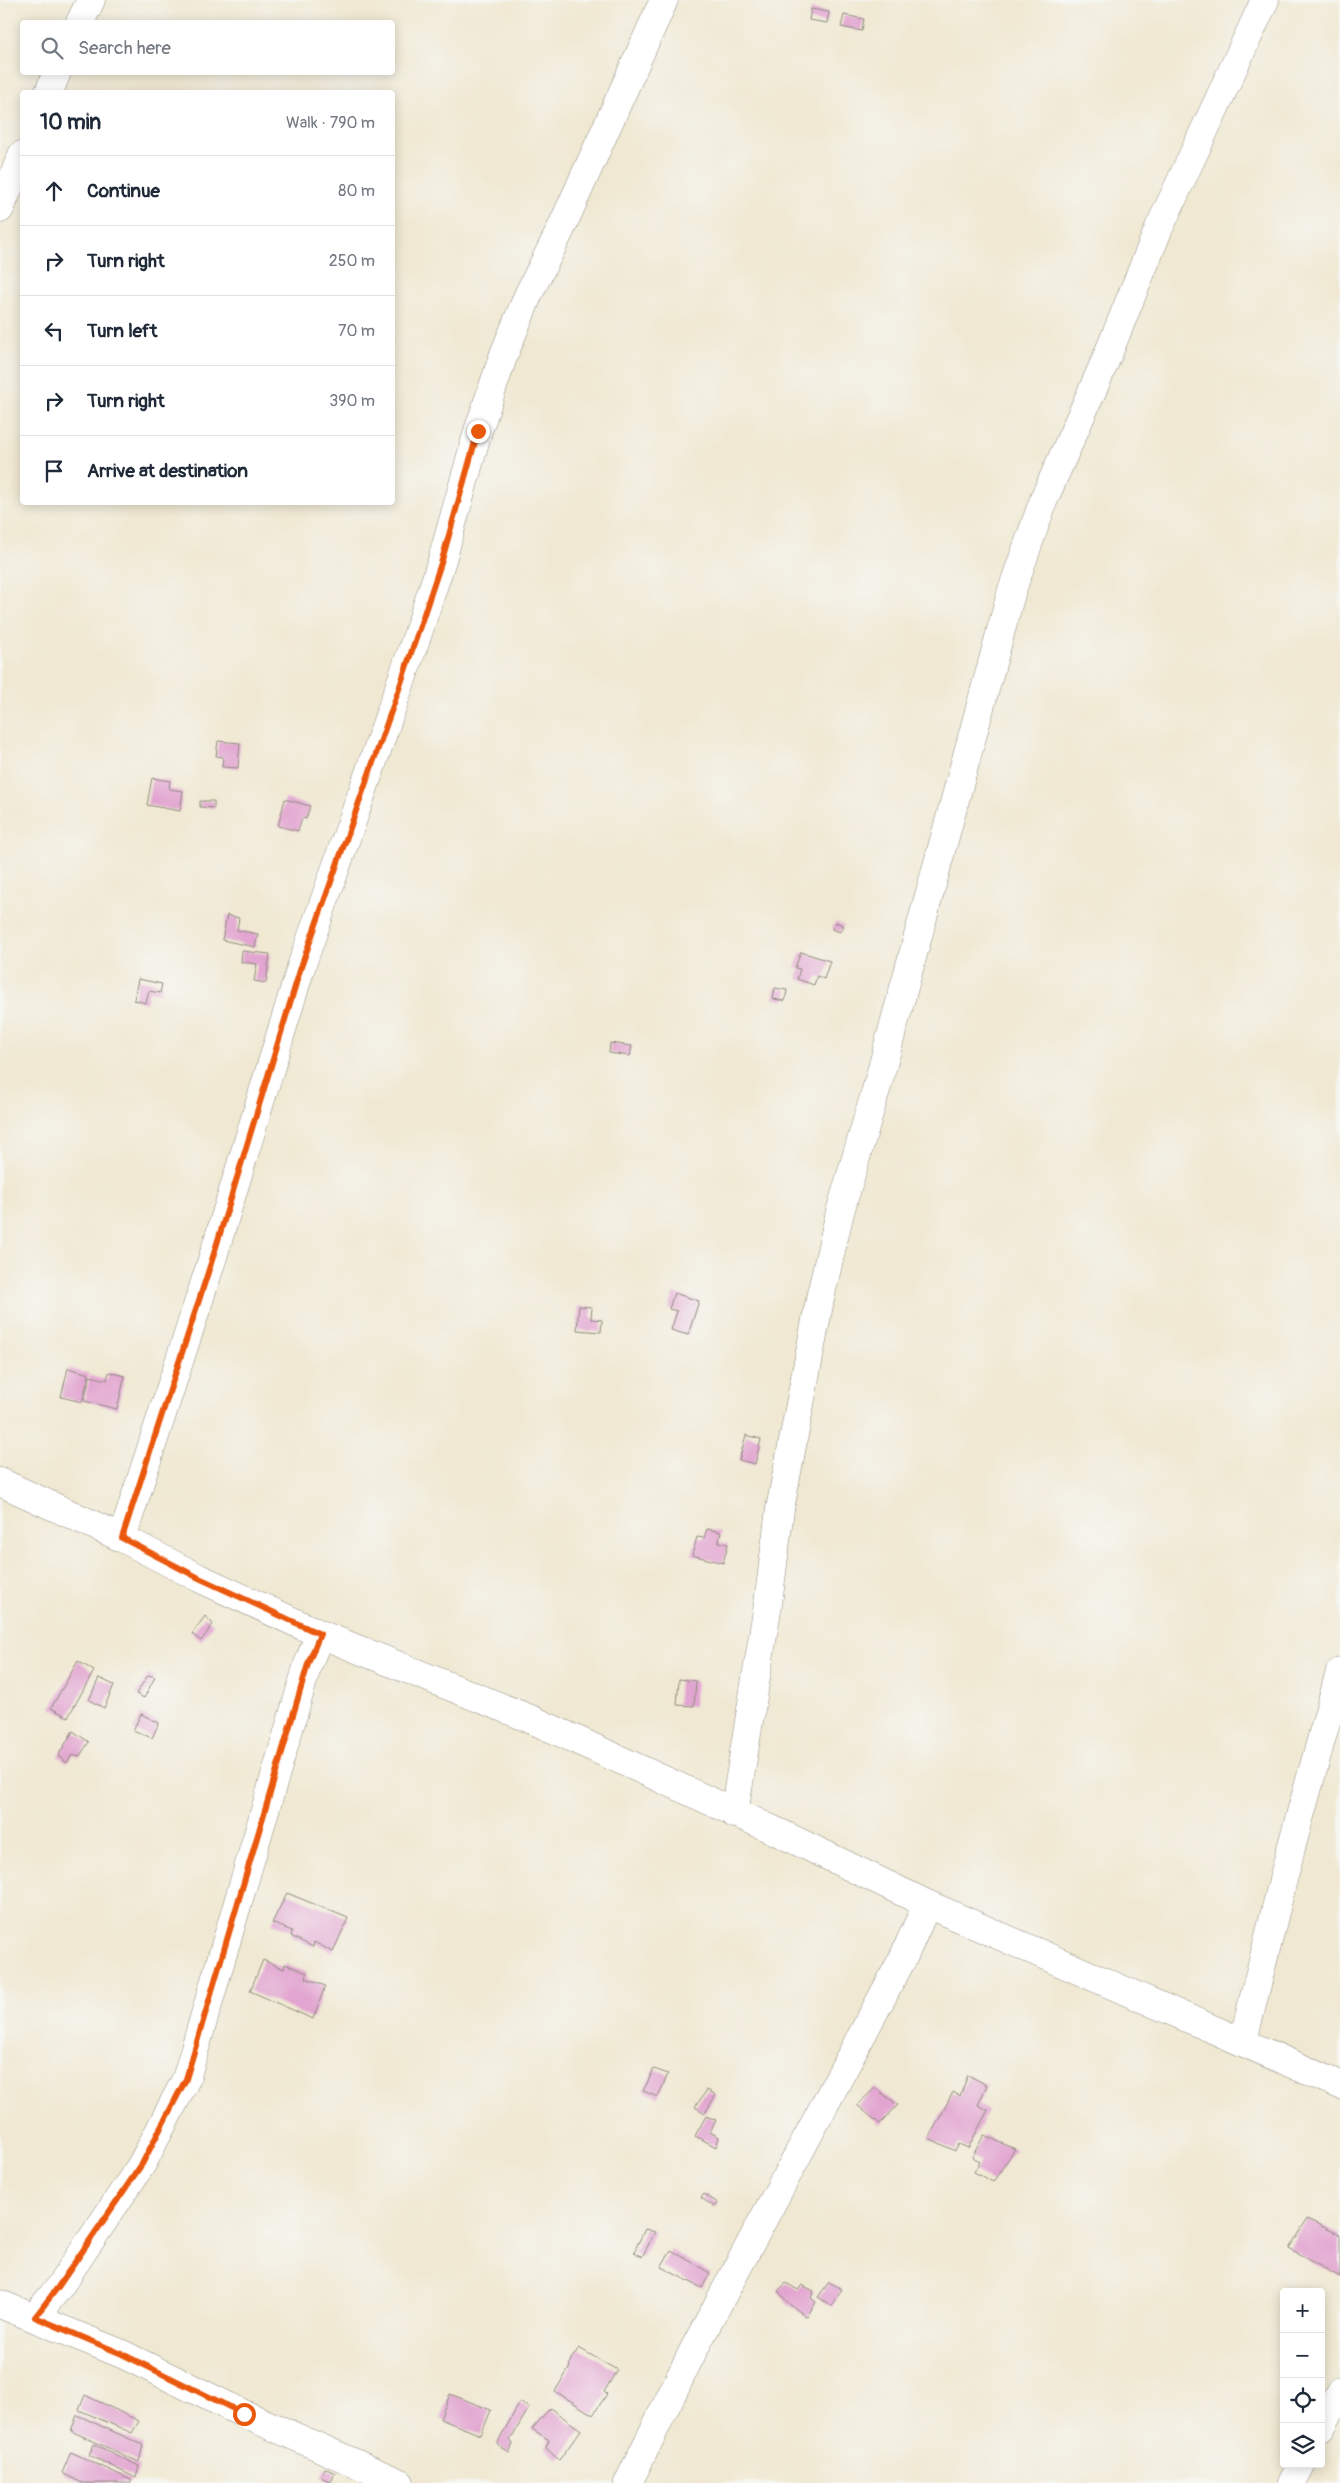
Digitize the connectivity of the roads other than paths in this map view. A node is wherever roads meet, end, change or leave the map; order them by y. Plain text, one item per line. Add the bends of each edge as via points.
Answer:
1 (90, 0) edge
2 (664, 0) edge
3 (1265, 0) edge
4 (81, 20) edge
5 (56, 75) edge
6 (50, 90) edge
7 (20, 160) edge
8 (0, 209) edge
9 (0, 1482) edge
10 (122, 1538) junction
11 (320, 1634) junction
12 (1340, 1672) edge
13 (734, 1814) junction
14 (927, 1904) junction
15 (1243, 2041) junction
16 (1340, 2085) edge
17 (0, 2304) edge
18 (35, 2317) junction
19 (1340, 2392) edge
20 (1324, 2423) edge
21 (1300, 2468) edge
22 (400, 2483) edge
23 (628, 2483) edge
24 (1292, 2483) edge

1 - 4 street
2 - 10 street via 504,354 478,431 442,560 301,967 212,1260
3 - 13 street via 1159,228 1048,491 1020,565 993,652 970,750 840,1212 821,1294 780,1509
5 - 6 street
7 - 8 street
9 - 10 street
10 - 11 street
11 - 13 street via 533,1720
11 - 18 street via 308,1664 186,2079 142,2164
12 - 15 street via 1290,1852
13 - 14 street
14 - 15 street via 1210,2030
14 - 23 street via 903,1958 699,2341
15 - 16 street
17 - 18 street
18 - 22 street
19 - 20 street
21 - 24 street

